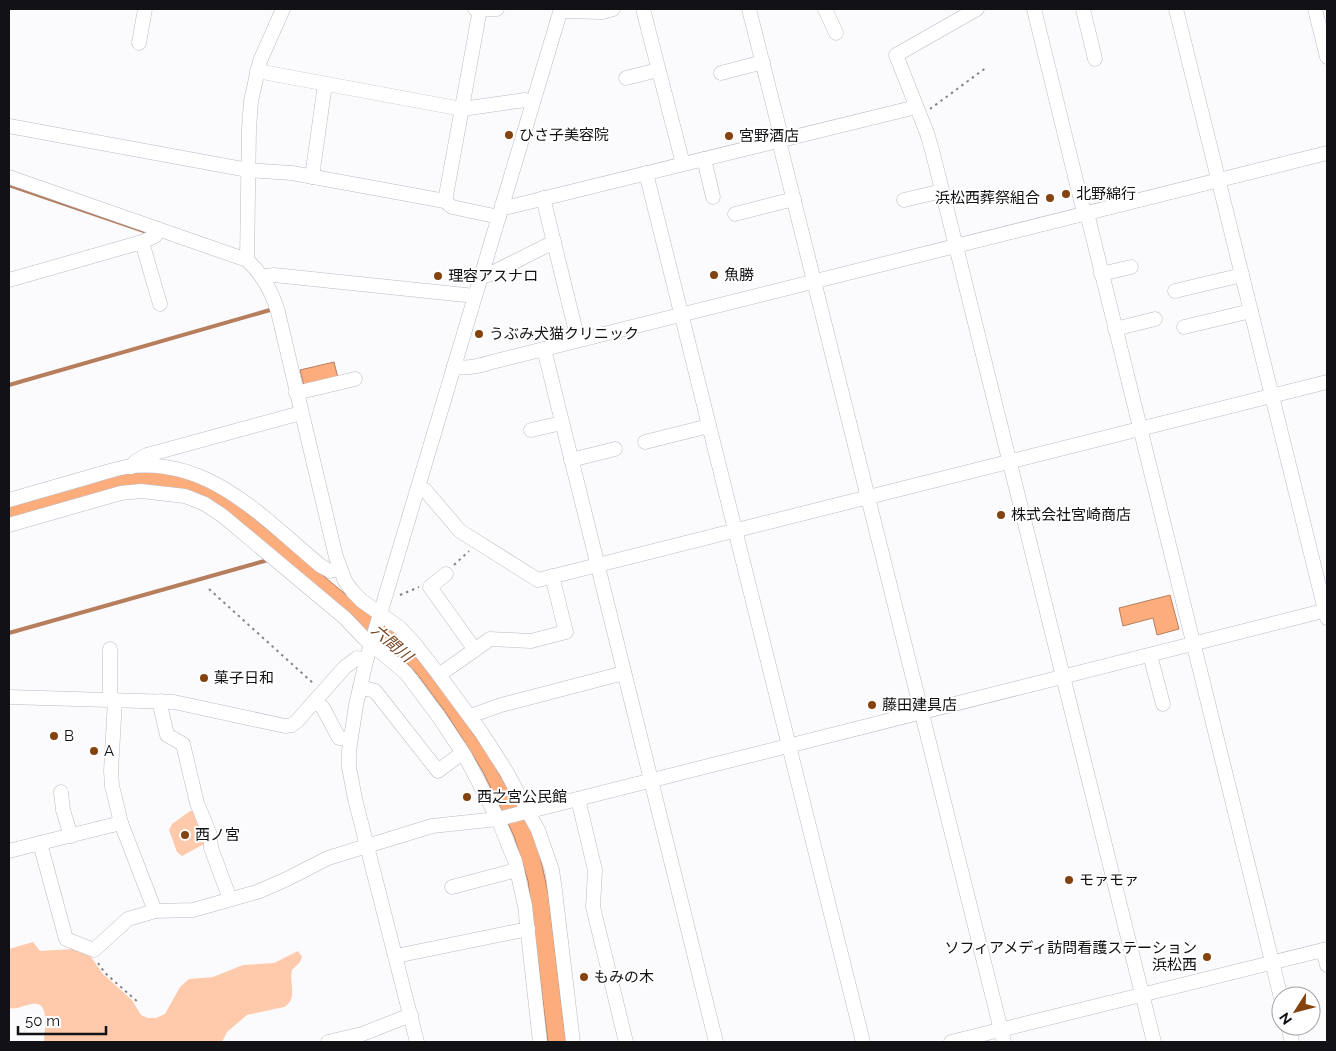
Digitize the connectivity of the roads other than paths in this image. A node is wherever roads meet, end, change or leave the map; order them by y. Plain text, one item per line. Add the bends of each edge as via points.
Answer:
1 (145, 9) edge
2 (283, 9) edge
3 (479, 9) edge
4 (497, 9) edge
5 (561, 9) edge
6 (613, 9) edge
7 (643, 9) edge
8 (750, 9) edge
9 (825, 9) edge
10 (978, 9) edge
11 (1034, 9) edge
12 (1083, 9) edge
13 (1176, 9) edge
14 (1315, 9) edge
15 (836, 33) dead end
16 (1325, 38) edge
17 (139, 42) dead end
18 (1327, 57) edge
19 (1095, 59) dead end
20 (763, 62) junction
21 (658, 70) junction
22 (257, 71) junction
23 (721, 73) dead end
24 (626, 78) dead end
25 (325, 84) junction
26 (533, 102) junction
27 (462, 109) junction
28 (918, 111) junction
29 (9, 126) edge
30 (781, 140) junction
31 (1327, 152) edge
32 (704, 159) junction
33 (682, 164) junction
34 (248, 170) junction
35 (646, 173) junction
36 (9, 177) edge
37 (312, 177) junction
38 (1218, 180) junction
39 (942, 191) junction
40 (713, 197) dead end
41 (543, 198) junction
42 (794, 199) junction
43 (904, 200) dead end
44 (444, 201) junction
45 (501, 211) junction
46 (1086, 213) junction
47 (735, 214) dead end
48 (158, 229) junction
49 (142, 242) junction
50 (554, 242) junction
51 (956, 246) junction
52 (247, 260) junction
53 (1131, 267) dead end
54 (482, 273) junction
55 (1102, 274) junction
56 (1242, 275) junction
57 (262, 277) junction
58 (9, 280) edge
59 (814, 281) junction
60 (1175, 291) dead end
61 (475, 296) junction
62 (160, 304) dead end
63 (1251, 311) junction
64 (681, 315) junction
65 (1155, 319) dead end
66 (1184, 327) dead end
67 (1115, 329) junction
68 (578, 340) junction
69 (544, 349) junction
70 (454, 366) junction
71 (355, 379) dead end
72 (1327, 382) edge
73 (296, 393) junction
74 (1272, 396) junction
75 (301, 413) junction
76 (562, 422) junction
77 (709, 426) junction
78 (1139, 429) junction
79 (531, 430) dead end
80 (645, 442) dead end
81 (615, 448) dead end
82 (571, 460) junction
83 (1009, 462) junction
84 (131, 467) junction
85 (418, 488) junction
86 (868, 497) junction
87 (9, 500) edge
88 (9, 525) edge
89 (735, 530) junction
90 (597, 565) junction
91 (339, 570) junction
92 (446, 574) road end
93 (552, 576) junction
94 (1327, 613) edge
95 (380, 616) junction
96 (372, 643) junction
97 (1193, 644) junction
98 (110, 648) dead end
99 (475, 650) junction
100 (1150, 655) junction
101 (366, 661) junction
102 (624, 673) junction
103 (440, 675) junction
104 (1063, 677) junction
105 (360, 687) junction
106 (319, 696) junction
107 (9, 697) edge
108 (112, 700) junction
109 (161, 701) junction
110 (1163, 704) dead end
111 (922, 712) junction
112 (470, 716) junction
113 (350, 739) junction
114 (789, 746) junction
115 (462, 753) junction
116 (651, 780) junction
117 (61, 792) dead end
118 (578, 798) junction
119 (526, 811) junction
120 (499, 818) junction
121 (121, 823) junction
122 (71, 836) junction
123 (40, 843) junction
124 (366, 845) junction
125 (9, 850) edge
126 (517, 870) junction
127 (452, 887) dead end
128 (230, 900) junction
129 (155, 911) junction
130 (528, 929) junction
131 (1325, 950) edge
132 (396, 956) junction
133 (1272, 963) junction
134 (1327, 965) edge
135 (1278, 986) edge
136 (1142, 995) junction
137 (411, 1015) junction
138 (1002, 1036) edge
139 (364, 1038) edge
140 (328, 1042) edge
141 (417, 1042) edge
142 (540, 1042) edge
143 (572, 1042) edge
144 (626, 1042) edge
145 (716, 1042) edge
146 (863, 1042) edge
147 (951, 1042) edge
148 (1154, 1042) edge

1 - 17 street
2 - 22 street
3 - 4 street
3 - 27 street
5 - 6 street via 602,12
5 - 26 street
7 - 21 street
8 - 20 street
9 - 15 street
10 - 28 street via 896,55
11 - 46 street
12 - 19 street
13 - 38 street
14 - 16 street
16 - 18 street
20 - 23 street
20 - 30 street
21 - 24 street
21 - 33 street
22 - 25 street
22 - 34 street via 249,115
25 - 27 street
25 - 37 street
26 - 27 street via 525,100
26 - 45 street
27 - 44 street
28 - 30 street
28 - 39 street
29 - 34 street
30 - 32 street
30 - 42 street
31 - 38 street
32 - 33 street
32 - 40 street
33 - 35 street
34 - 37 street
34 - 52 street
35 - 41 street
35 - 64 street
36 - 48 street
37 - 44 street
38 - 46 street
38 - 56 street
39 - 43 street
39 - 51 street
41 - 45 street
41 - 50 street
42 - 47 street
42 - 59 street
44 - 45 street via 452,207
45 - 54 street
46 - 51 street
46 - 55 street
48 - 49 street via 155,236
48 - 52 street
49 - 58 street
49 - 62 street
50 - 54 street via 488,275
50 - 68 street
51 - 59 street
51 - 83 street
52 - 57 street
53 - 55 street
54 - 61 street
55 - 67 street
56 - 60 street
56 - 63 street
57 - 61 street via 274,274
57 - 73 street via 274,297
59 - 64 street
59 - 86 street
61 - 70 street
63 - 66 street
63 - 74 street
64 - 68 street
64 - 77 street
65 - 67 street
67 - 78 street
68 - 69 street
69 - 70 street via 474,366
69 - 76 street
70 - 85 street
71 - 73 street
72 - 74 street
73 - 75 street
74 - 78 street
74 - 94 street
75 - 84 street via 147,455
75 - 91 street
76 - 79 street
76 - 82 street
77 - 80 street
77 - 89 street
78 - 83 street
78 - 97 street
81 - 82 street
82 - 90 street
83 - 86 street
83 - 104 street
84 - 87 street via 110,470
84 - 91 street via 172,468 202,476 241,500 321,566 330,571
85 - 93 street via 425,490 460,531 538,580
85 - 95 street
86 - 89 street
86 - 111 street
88 - 96 street via 131,491 190,498 223,516
89 - 90 street
89 - 114 street
90 - 93 street
90 - 102 street
91 - 95 street via 353,592
92 - 99 street via 430,587
93 - 99 street via 566,632 531,641 490,639
94 - 97 street
95 - 96 street
95 - 103 street via 400,628
96 - 101 street
96 - 115 street via 412,680
97 - 100 street
97 - 133 street
98 - 108 street
99 - 103 street
100 - 104 street
100 - 110 street
101 - 105 street
101 - 106 street via 357,658
102 - 112 street
102 - 116 street
103 - 112 street
104 - 111 street
104 - 136 street
105 - 113 street
105 - 115 street via 375,690 438,771
106 - 109 street via 298,721 285,726
106 - 113 street via 339,738
107 - 108 street
108 - 109 street
108 - 121 street via 111,778
109 - 128 street via 167,735 183,744 211,848
111 - 114 street
111 - 138 street
112 - 119 street via 494,751
113 - 124 street via 349,767
114 - 116 street
114 - 146 street
115 - 120 street
116 - 118 street
116 - 145 street
117 - 122 street
118 - 119 street
118 - 144 street via 595,870 593,907
119 - 120 street
119 - 143 street via 541,836 552,870
120 - 124 street via 439,824
120 - 126 street
121 - 122 street
121 - 129 street
122 - 123 street
123 - 125 street
123 - 129 street via 66,939 94,950 128,919
124 - 128 street via 328,858 272,886
124 - 132 street
126 - 127 street
126 - 130 street
128 - 129 street via 194,910
130 - 132 street
130 - 142 street
131 - 133 street
131 - 134 street
132 - 137 street
133 - 135 street
133 - 136 street
136 - 138 street
136 - 148 street
137 - 139 street
137 - 141 street
138 - 147 street
139 - 140 street

